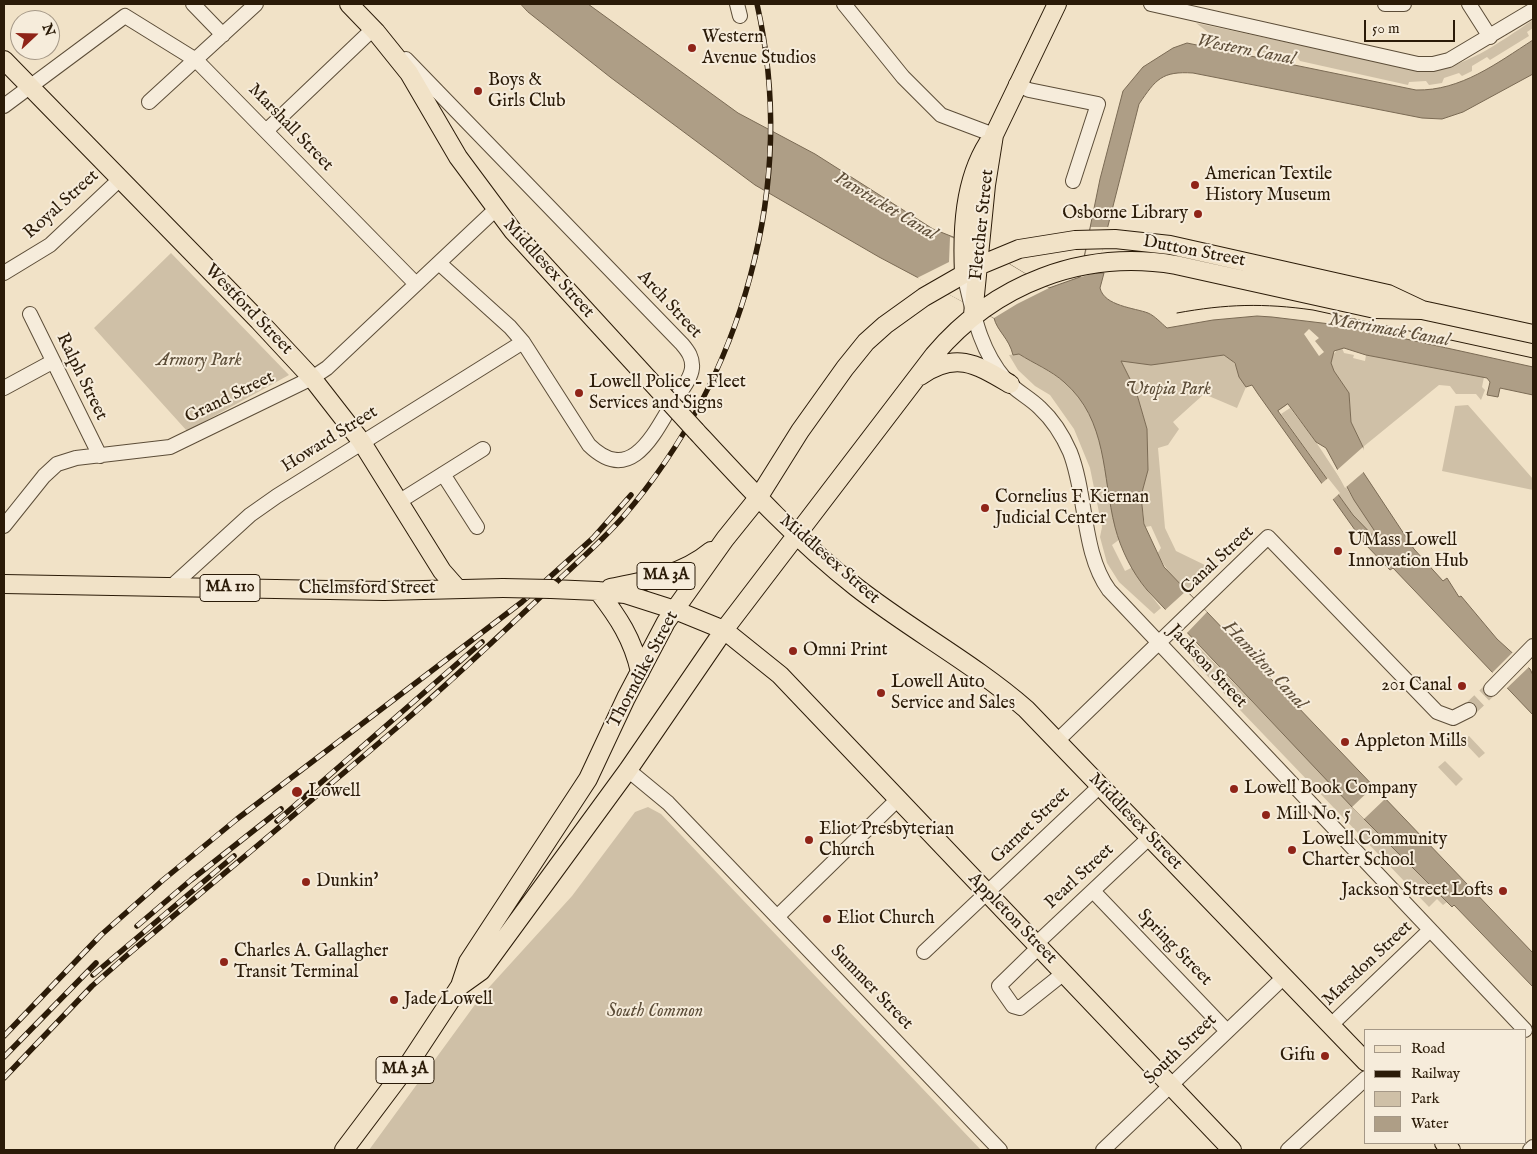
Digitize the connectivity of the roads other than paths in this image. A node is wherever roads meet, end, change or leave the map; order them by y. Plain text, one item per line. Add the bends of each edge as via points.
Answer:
1 (193, 4) edge
2 (256, 4) edge
3 (349, 4) edge
4 (844, 4) edge
5 (1057, 4) edge
6 (1385, 4) edge
7 (1404, 4) edge
8 (1469, 4) edge
9 (1158, 5) edge
10 (1533, 10) edge
11 (375, 30) junction
12 (223, 35) junction
13 (1490, 37) junction
14 (4, 60) edge
15 (196, 60) junction
16 (1016, 84) junction
17 (29, 86) junction
18 (149, 102) dead end
19 (4, 106) edge
20 (267, 130) junction
21 (994, 135) junction
22 (119, 180) junction
23 (1073, 181) dead end
24 (496, 208) junction
25 (438, 263) junction
26 (971, 270) junction
27 (4, 273) edge
28 (415, 283) junction
29 (975, 310) junction
30 (1422, 310) junction
31 (30, 314) dead end
32 (1533, 334) edge
33 (523, 342) junction
34 (52, 362) junction
35 (312, 378) junction
36 (912, 383) junction
37 (1010, 384) junction
38 (4, 388) edge
39 (361, 441) junction
40 (483, 449) dead end
41 (100, 456) junction
42 (443, 474) junction
43 (758, 498) junction
44 (400, 501) junction
45 (4, 526) edge
46 (477, 527) dead end
47 (796, 533) junction
48 (725, 539) junction
49 (4, 584) edge
50 (170, 587) junction
51 (457, 588) junction
52 (598, 591) junction
53 (674, 610) junction
54 (724, 630) junction
55 (1158, 643) junction
56 (1531, 648) edge
57 (640, 672) junction
58 (1493, 686) tunnel mouth
59 (1469, 710) tunnel mouth
60 (1057, 741) junction
61 (628, 770) junction
62 (1100, 786) junction
63 (898, 799) junction
64 (1150, 837) junction
65 (1093, 891) junction
66 (988, 893) junction
67 (777, 916) junction
68 (1430, 930) junction
69 (1038, 945) junction
70 (924, 952) dead end
71 (1064, 973) junction
72 (1284, 977) junction
73 (460, 986) junction
74 (1330, 1025) junction
75 (1523, 1029) edge
76 (1227, 1031) junction
77 (1364, 1060) edge
78 (1364, 1080) edge
79 (1171, 1085) junction
80 (1533, 1147) edge
81 (1105, 1149) edge
82 (344, 1150) edge
83 (1000, 1150) edge
84 (1232, 1150) edge
85 (1288, 1150) edge
86 (1530, 1150) edge

1 - 12 street
2 - 12 street
3 - 11 main road, Middlesex Street
4 - 21 street via 903,76 942,115
5 - 16 main road, Fletcher Street
6 - 7 street
8 - 13 street
9 - 13 street via 1418,64 1449,60
10 - 13 street
11 - 20 street
11 - 24 main road, Middlesex Street via 409,73 458,157
11 - 33 street, Arch Street via 437,89 682,344 690,354 692,367 646,446 629,458 610,459 600,456 589,445
12 - 15 street
14 - 17 main road, Westford Street
15 - 17 street, Marshall Street via 125,16
15 - 18 street
15 - 20 street, Marshall Street
16 - 21 main road, Fletcher Street
16 - 23 street via 1029,90 1098,104
17 - 19 street
17 - 22 main road, Westford Street
20 - 28 street, Marshall Street
21 - 26 main road, Fletcher Street via 972,245
22 - 27 street, Royal Street via 50,245
22 - 35 main road, Westford Street via 259,320
24 - 25 street, Grand Street
24 - 43 main road, Middlesex Street, bridge via 533,254
25 - 28 street, Grand Street
25 - 33 street, Arch Street
26 - 29 main road, Fletcher Street
26 - 30 main road, Dutton Street via 998,257 1034,246 1097,239 1170,246 1388,294
26 - 43 main road, Thorndike Street via 901,313 866,342 828,390
28 - 35 street, Grand Street via 327,368
29 - 30 main road, Dutton Street via 1035,280 1091,264 1122,261 1167,264 1375,309
29 - 36 main road, Thorndike Street
29 - 37 street, Jackson Street via 991,359
30 - 32 main road, Dutton Street
31 - 34 street, Ralph Street
33 - 39 street, Howard Street
34 - 38 street
34 - 41 street, Ralph Street
35 - 39 main road, Westford Street
35 - 41 street, Grand Street via 170,447
36 - 37 main road via 938,366 962,362 983,368
36 - 47 main road, Thorndike Street
37 - 55 street, Jackson Street via 1040,408 1059,431 1075,465 1099,574 1114,596
39 - 44 main road, Westford Street
39 - 50 street, Howard Street via 250,515
40 - 42 street
41 - 45 street, Grand Street via 65,460 50,469
42 - 44 street
42 - 46 street
43 - 47 main road, Middlesex Street
43 - 48 main road, Thorndike Street
44 - 51 main road, Westford Street via 442,571
47 - 54 main road, Thorndike Street
47 - 60 main road, Middlesex Street via 855,586 1004,690
48 - 52 main road, MA 3A via 699,560 661,578
48 - 53 main road, Thorndike Street
49 - 50 main road, Chelmsford Street / MA 110
50 - 51 main road, Chelmsford Street / MA 110 via 384,591
51 - 52 main road, Chelmsford Street / MA 3A, bridge
52 - 53 main road, Chelmsford Street / MA 3A via 625,594
52 - 57 main road via 628,633
53 - 54 main road, Chelmsford Street / MA 3A
53 - 57 main road, Thorndike Street
54 - 61 main road, Thorndike Street
54 - 63 main road, Appleton Street via 780,675
55 - 59 street, Canal Street via 1268,537 1437,712 1453,718
55 - 60 street, Canal Street
55 - 68 street, Jackson Street
56 - 58 street
57 - 73 main road, Thorndike Street / MA 3A via 588,779 468,962
60 - 62 main road, Middlesex Street
61 - 67 street, Summer Street via 668,803
61 - 73 main road, Thorndike Street via 481,971
62 - 64 main road, Middlesex Street
62 - 66 street, Garnet Street
63 - 66 main road, Appleton Street
63 - 67 street
64 - 65 street, Pearl Street
64 - 72 main road, Middlesex Street
65 - 69 street, Pearl Street
65 - 76 street, Spring Street
66 - 69 main road, Appleton Street
66 - 70 street, Garnet Street
67 - 83 street, Summer Street
68 - 74 street, Marsdon Street
68 - 75 street, Jackson Street
69 - 71 main road, Appleton Street
69 - 71 street, Pearl Street via 999,986 1013,1006 1020,1008
71 - 79 main road, Appleton Street
72 - 74 main road, Middlesex Street
72 - 76 street, South Street
73 - 82 main road, Thorndike Street / MA 3A via 408,1065
74 - 77 main road, Middlesex Street
76 - 79 street, South Street
78 - 85 street
79 - 81 street, South Street
79 - 84 main road, Appleton Street
80 - 86 street

